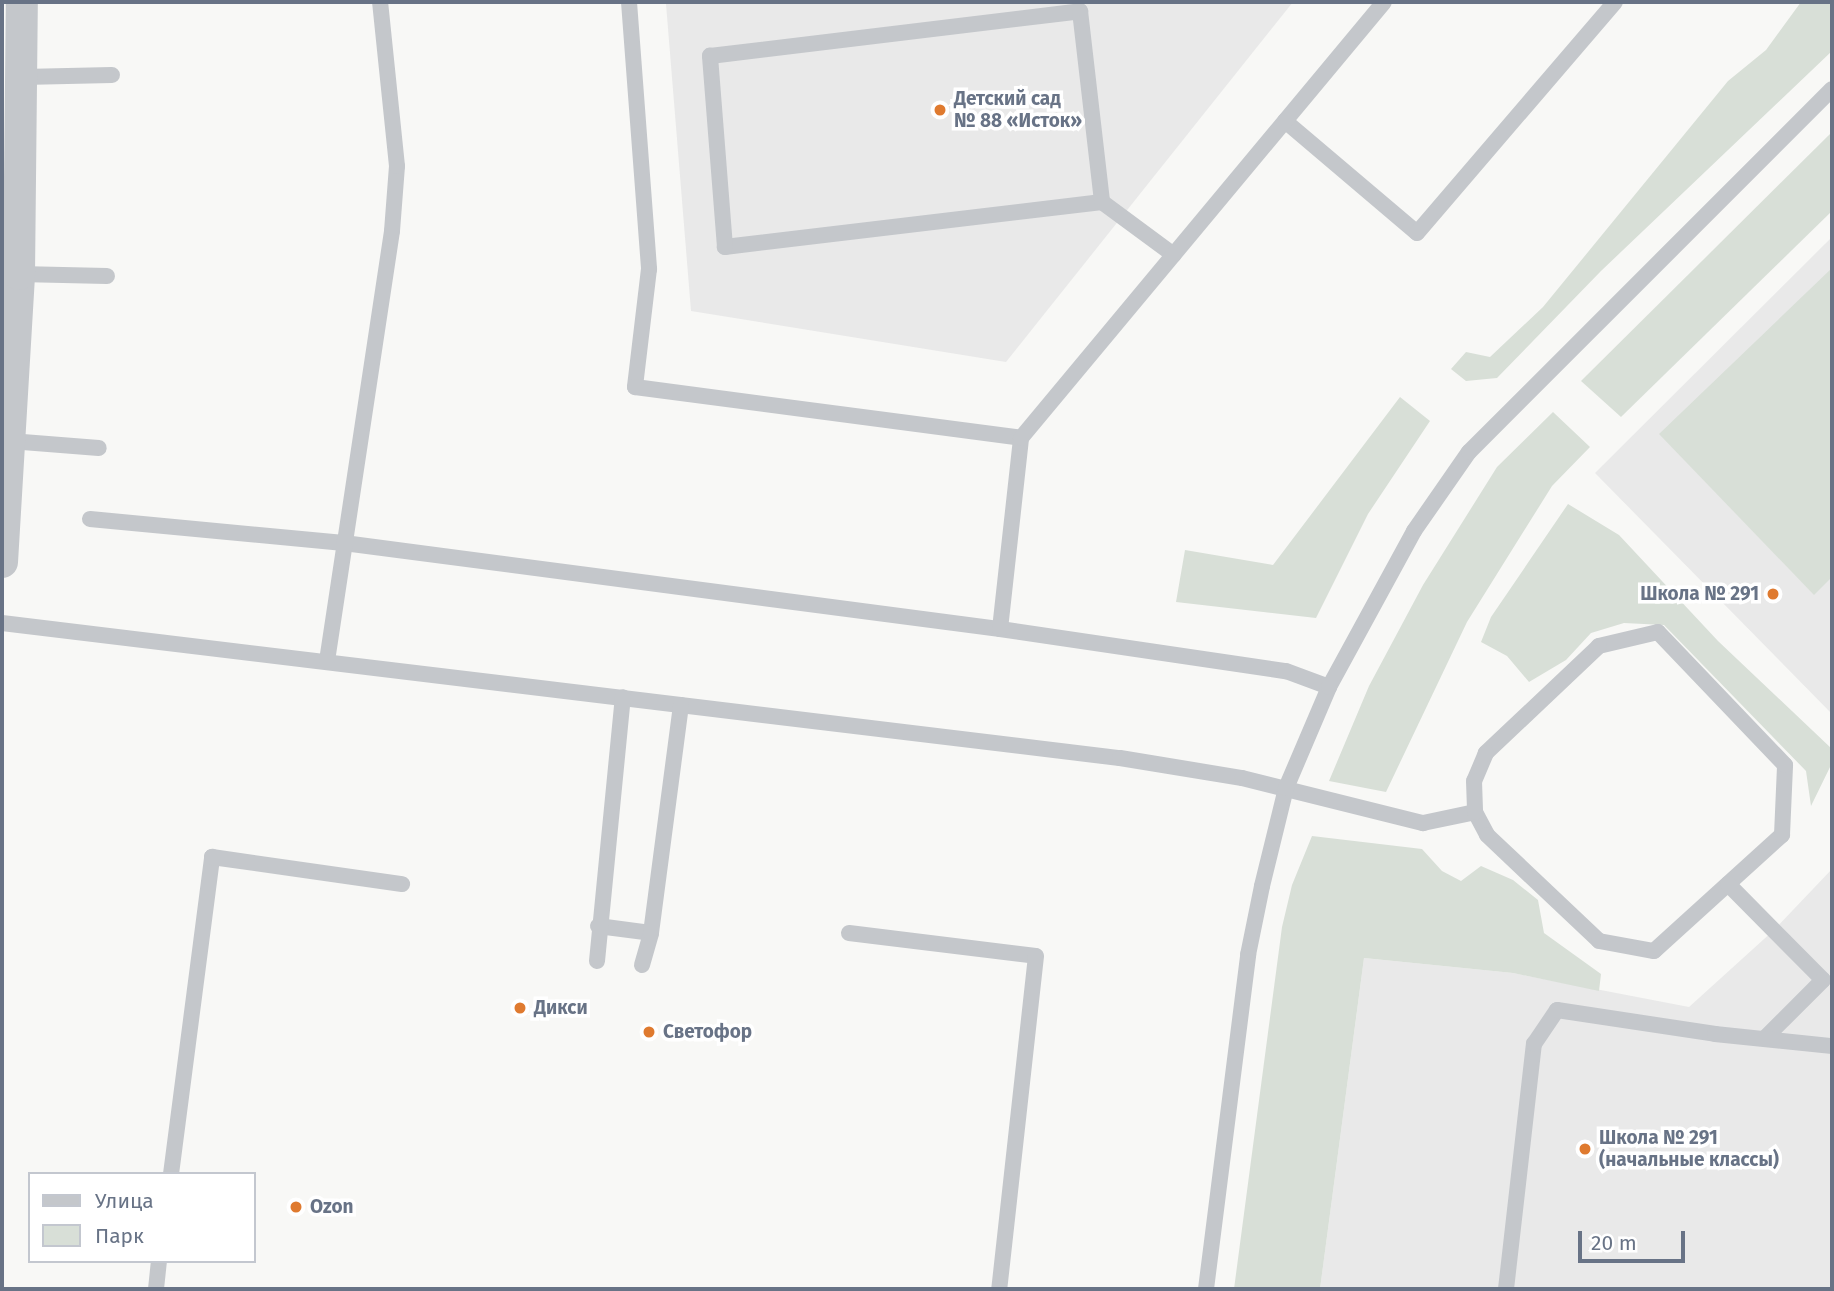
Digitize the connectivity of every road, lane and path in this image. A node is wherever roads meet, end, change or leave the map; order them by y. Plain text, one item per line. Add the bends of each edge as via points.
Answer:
1 (22, 2) edge
2 (380, 2) edge
3 (629, 2) edge
4 (1384, 2) edge
5 (1615, 2) edge
6 (112, 75) dead end
7 (23, 77) junction
8 (1832, 89) edge
9 (1285, 121) junction
10 (1101, 202) junction
11 (1174, 255) junction
12 (19, 274) junction
13 (107, 276) dead end
14 (1021, 438) junction
15 (10, 441) junction
16 (99, 448) dead end
17 (90, 519) dead end
18 (344, 543) junction
19 (2, 562) edge
20 (2, 623) edge
21 (1000, 629) junction
22 (327, 661) junction
23 (1329, 687) junction
24 (622, 697) junction
25 (681, 705) junction
26 (1286, 788) junction
27 (1475, 812) junction
28 (402, 884) dead end
29 (1728, 884) junction
30 (598, 926) junction
31 (651, 933) junction
32 (849, 933) dead end
33 (597, 961) dead end
34 (642, 965) dead end
35 (1764, 1039) junction
36 (1832, 1046) edge
37 (171, 1172) edge
38 (159, 1263) edge
39 (156, 1289) edge
40 (999, 1289) edge
41 (1206, 1289) edge
42 (1506, 1289) edge

1 - 7 street
2 - 18 lane via 397,166 392,231
3 - 14 lane via 649,269 635,387
4 - 9 lane
5 - 9 lane via 1417,233
6 - 7 lane
7 - 12 street
8 - 23 lane via 1469,452 1414,531
9 - 11 lane
10 - 10 lane via 1080,11 710,56 725,247
10 - 11 lane
11 - 14 lane
12 - 13 lane
12 - 15 street
14 - 21 lane
15 - 16 lane
15 - 19 street
17 - 18 lane
18 - 21 lane
18 - 22 lane
20 - 22 lane
21 - 23 lane via 1286,671
22 - 24 lane
23 - 26 lane
24 - 25 lane
24 - 30 lane
25 - 26 lane via 1121,758
25 - 31 lane
26 - 27 lane via 1423,823
26 - 41 lane via 1248,955
27 - 29 lane via 1487,835 1599,941 1654,951
27 - 29 lane via 1475,780 1486,753 1599,646 1658,632 1785,765 1783,835
28 - 37 lane via 212,857
29 - 35 lane via 1823,980
30 - 31 lane
30 - 33 lane
31 - 34 lane
32 - 40 lane via 1036,956
35 - 36 lane
35 - 42 lane via 1557,1010 1534,1044
38 - 39 lane

